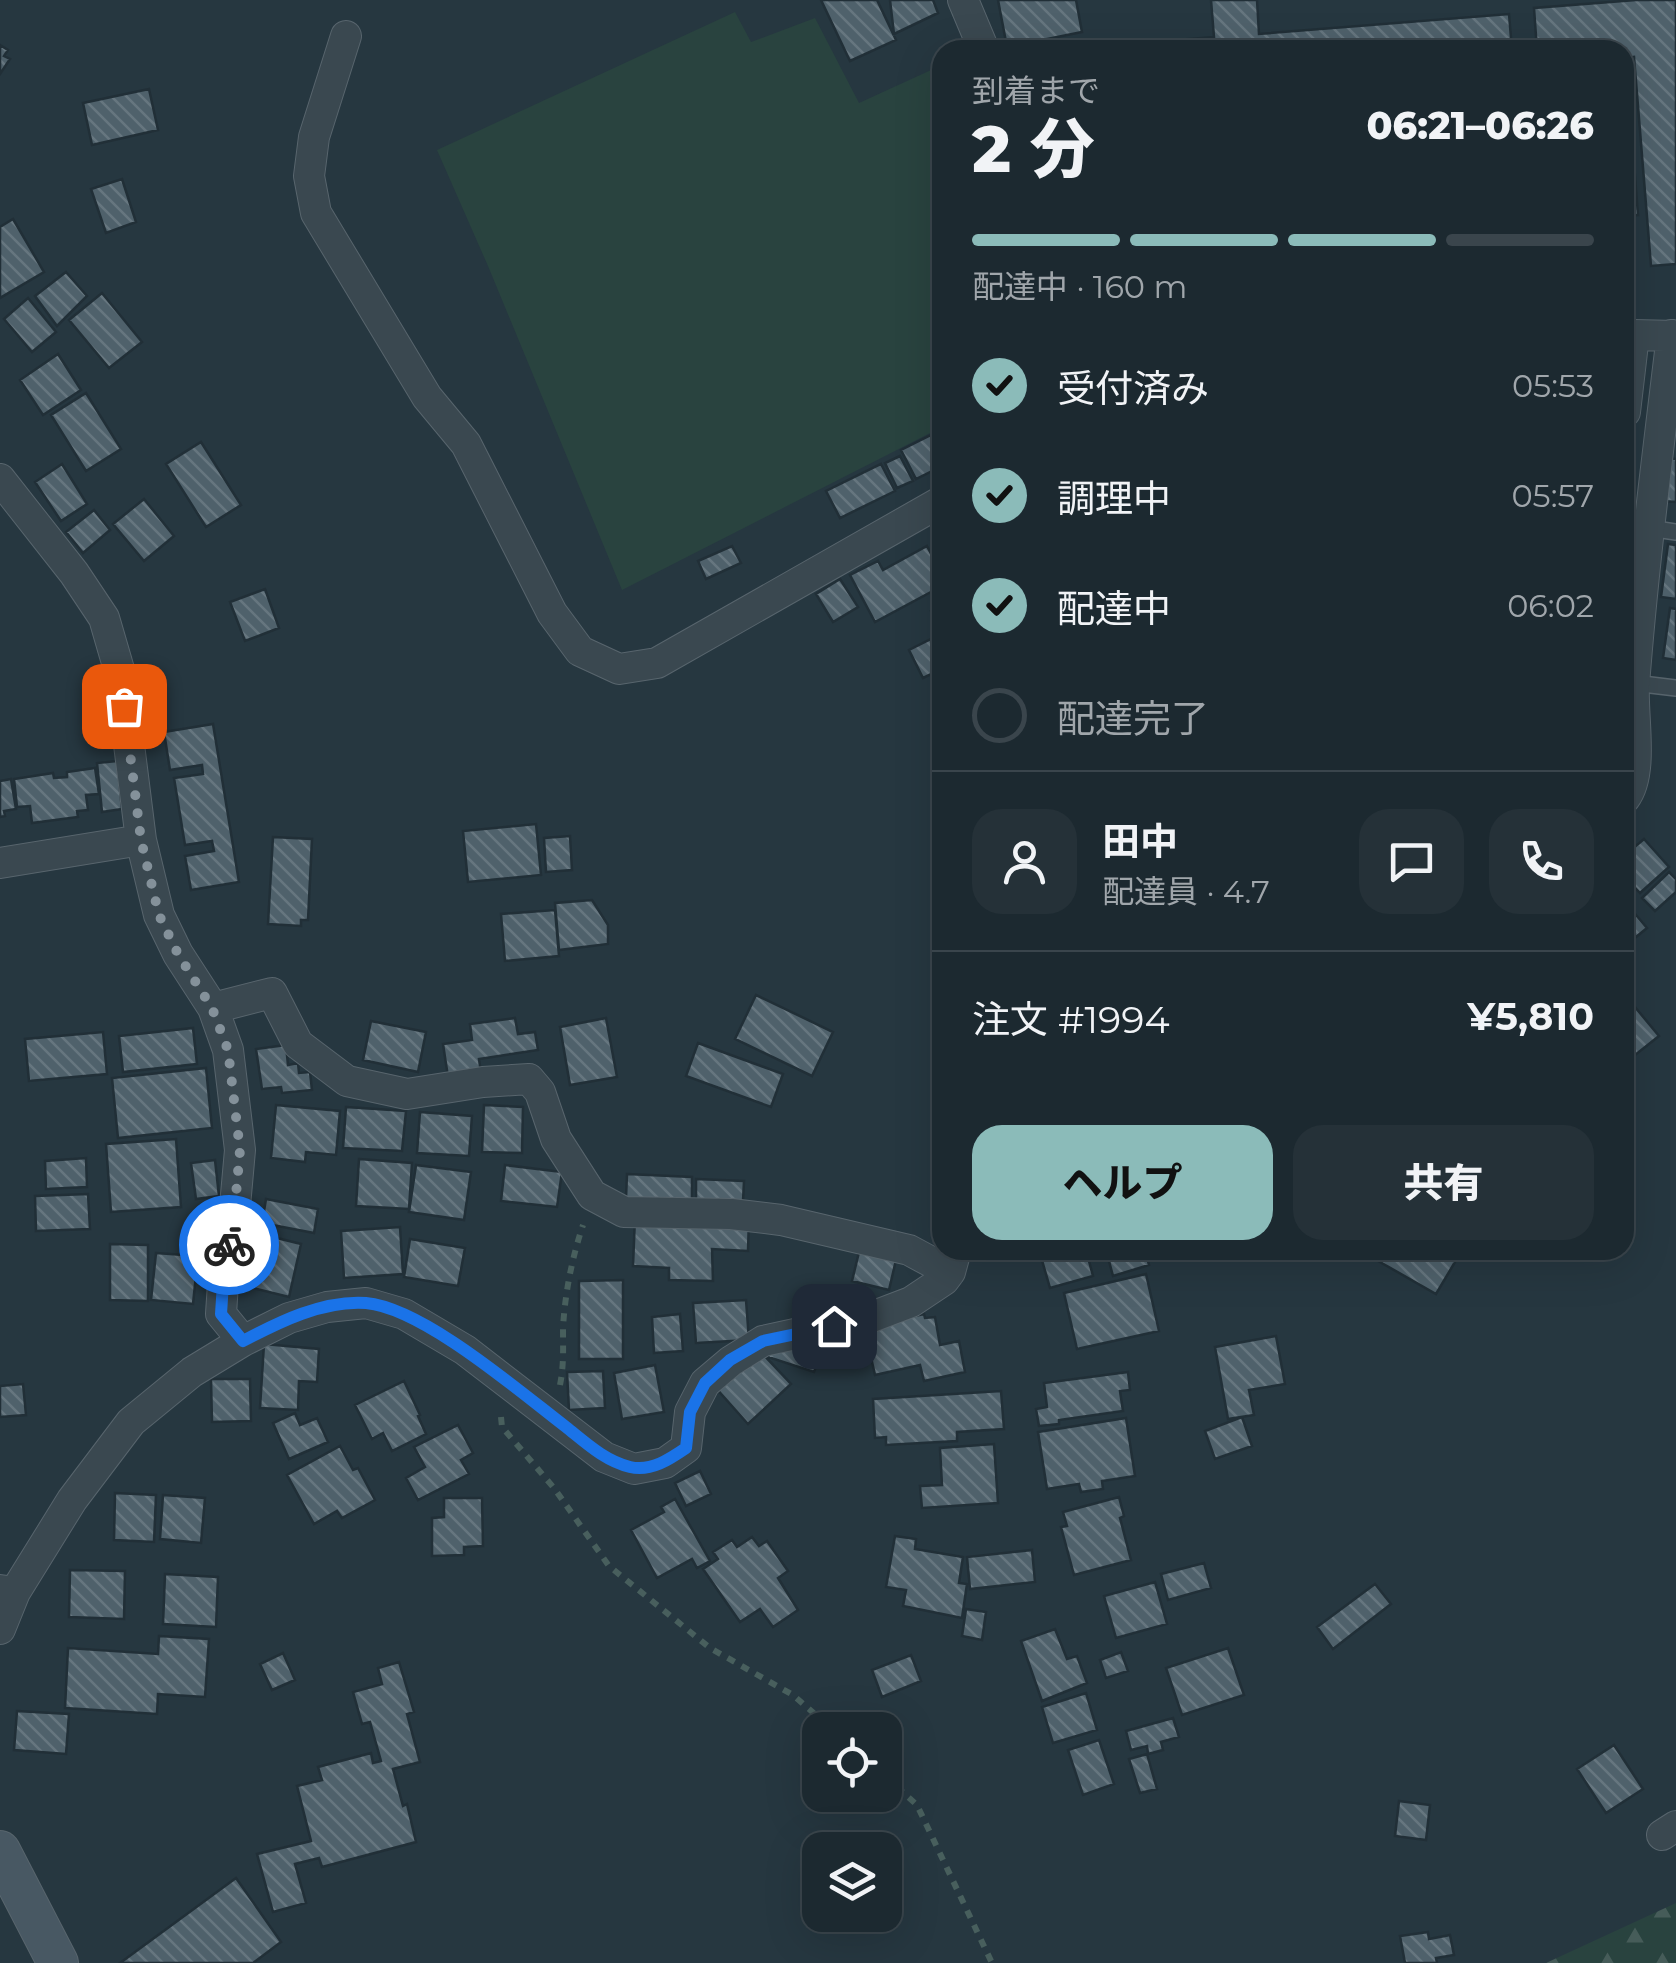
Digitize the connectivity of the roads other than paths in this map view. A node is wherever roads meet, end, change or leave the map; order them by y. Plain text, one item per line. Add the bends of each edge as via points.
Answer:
1 (963, 0) edge
2 (346, 36) dead end
3 (980, 40) edge
4 (1634, 335) edge
5 (1674, 336) edge
6 (0, 478) edge
7 (932, 506) edge
8 (1662, 530) edge
9 (1634, 684) junction
10 (1676, 688) edge
11 (1634, 774) edge
12 (141, 840) junction
13 (0, 863) edge
14 (212, 1008) junction
15 (932, 1256) edge
16 (953, 1261) edge
17 (243, 1341) junction
18 (7, 1591) edge
19 (0, 1629) edge
20 (0, 1851) edge
21 (58, 1963) edge

1 - 3 street
2 - 7 street via 314,136 309,176 316,213 428,397 466,444 552,613 580,651 619,669 657,663
4 - 5 street
5 - 8 street
6 - 12 street via 104,618 120,673
8 - 9 street
9 - 10 lane
9 - 11 street
12 - 13 street
12 - 14 street via 159,915
14 - 15 street via 272,994 298,1044 347,1081 407,1094 529,1079 592,1195 624,1212 781,1220
14 - 17 street via 228,1050 240,1150 221,1314
16 - 17 street via 944,1280 911,1302 763,1341 730,1360 705,1383 690,1412 686,1448 664,1463 634,1469 604,1457 465,1350 404,1314 366,1303 327,1307
17 - 18 street via 131,1422
18 - 19 street
20 - 21 street

